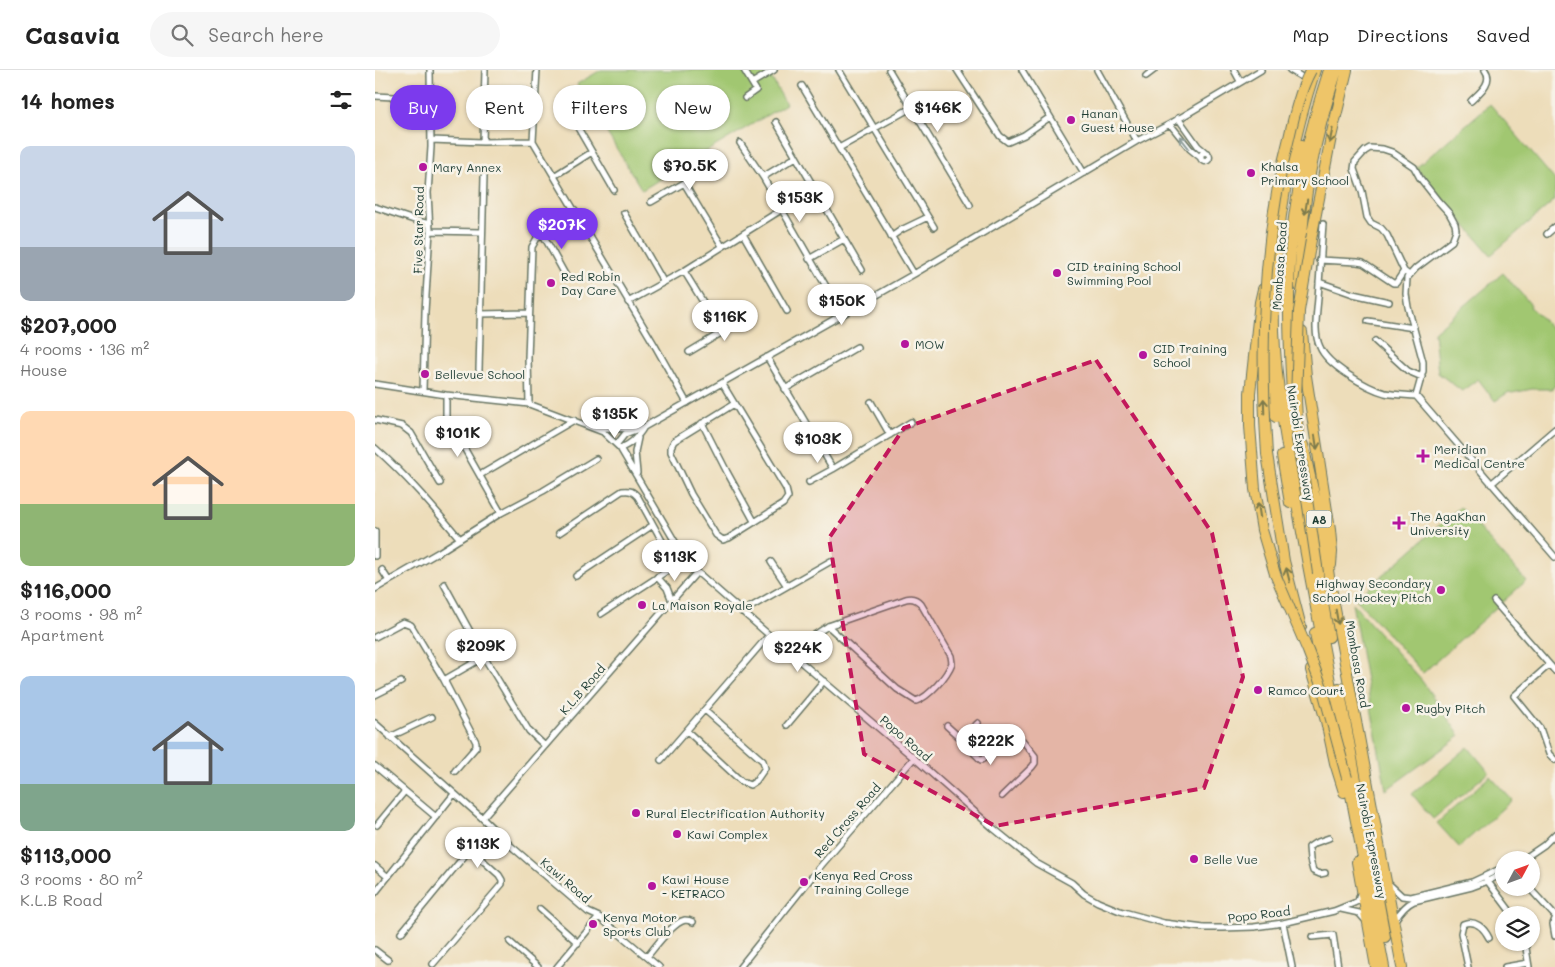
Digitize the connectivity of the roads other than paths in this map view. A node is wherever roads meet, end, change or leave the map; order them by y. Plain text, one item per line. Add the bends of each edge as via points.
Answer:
1 (430, 70) edge
2 (485, 70) edge
3 (537, 70) edge
4 (744, 70) edge
5 (774, 70) edge
6 (839, 70) edge
7 (889, 70) edge
8 (957, 70) edge
9 (1022, 70) edge
10 (1097, 70) edge
11 (1154, 70) edge
12 (1234, 70) edge
13 (1261, 70) edge
14 (1290, 70) edge
15 (1311, 70) edge
16 (1315, 70) edge
17 (1323, 70) edge
18 (1329, 70) edge
19 (1337, 70) edge
20 (1347, 70) edge
21 (1485, 70) edge
22 (1303, 74) edge
23 (1146, 76) dead end
24 (1241, 81) junction
25 (752, 83) junction
26 (429, 85) edge
27 (802, 86) dead end
28 (375, 96) edge
29 (390, 97) edge
30 (745, 98) dead end
31 (1471, 101) dead end
32 (911, 108) junction
33 (1049, 117) junction
34 (1178, 118) junction
35 (775, 122) dead end
36 (1170, 124) junction
37 (874, 129) junction
38 (431, 130) edge
39 (579, 130) edge
40 (431, 140) junction
41 (533, 140) junction
42 (1137, 141) junction
43 (483, 142) junction
44 (740, 143) dead end
45 (839, 148) junction
46 (592, 152) junction
47 (795, 157) junction
48 (719, 162) dead end
49 (1084, 173) junction
50 (484, 176) dead end
51 (554, 176) junction
52 (763, 177) junction
53 (684, 183) junction
54 (614, 190) dead end
55 (819, 198) junction
56 (651, 202) dead end
57 (970, 205) dead end
58 (375, 207) edge
59 (799, 209) dead end
60 (575, 210) junction
61 (781, 210) junction
62 (624, 212) dead end
63 (928, 217) junction
64 (430, 224) junction
65 (1323, 224) dead end
66 (934, 227) dead end
67 (1555, 227) edge
68 (430, 231) junction
69 (541, 231) junction
70 (481, 232) junction
71 (743, 234) junction
72 (1547, 234) dead end
73 (891, 237) junction
74 (844, 239) junction
75 (722, 246) junction
76 (809, 259) junction
77 (1271, 259) junction
78 (1319, 260) junction
79 (862, 270) dead end
80 (683, 271) junction
81 (1407, 273) junction
82 (914, 274) junction
83 (567, 278) dead end
84 (663, 282) junction
85 (1319, 282) junction
86 (628, 302) junction
87 (1389, 302) dead end
88 (787, 311) dead end
89 (529, 313) junction
90 (480, 314) junction
91 (842, 314) junction
92 (751, 315) dead end
93 (1368, 321) dead end
94 (1414, 328) junction
95 (721, 333) junction
96 (1375, 341) dead end
97 (857, 348) dead end
98 (689, 352) dead end
99 (767, 357) junction
100 (479, 370) dead end
101 (1422, 377) junction
102 (722, 383) junction
103 (375, 384) edge
104 (785, 389) junction
105 (423, 391) junction
106 (446, 395) junction
107 (1416, 396) junction
108 (871, 402) dead end
109 (687, 403) junction
110 (529, 404) junction
111 (734, 404) junction
112 (375, 420) edge
113 (574, 420) junction
114 (911, 422) dead end
115 (702, 423) junction
116 (644, 427) junction
117 (596, 428) junction
118 (635, 430) junction
119 (1553, 431) edge
120 (639, 435) junction
121 (890, 435) junction
122 (1555, 438) edge
123 (619, 446) junction
124 (375, 448) edge
125 (596, 459) dead end
126 (833, 469) junction
127 (480, 475) junction
128 (637, 478) junction
129 (809, 482) dead end
130 (440, 483) dead end
131 (1491, 484) junction
132 (501, 513) junction
133 (754, 521) junction
134 (653, 525) junction
135 (375, 531) edge
136 (559, 533) dead end
137 (460, 539) junction
138 (375, 556) edge
139 (1555, 558) edge
140 (831, 561) dead end
141 (771, 562) dead end
142 (382, 570) dead end
143 (697, 572) junction
144 (1318, 573) junction
145 (576, 576) dead end
146 (1329, 577) junction
147 (657, 578) junction
148 (389, 581) junction
149 (444, 584) dead end
150 (787, 586) junction
151 (375, 589) edge
152 (672, 601) junction
153 (1495, 601) dead end
154 (743, 612) junction
155 (601, 614) dead end
156 (828, 626) junction
157 (769, 635) junction
158 (375, 637) edge
159 (791, 653) junction
160 (484, 657) junction
161 (1549, 665) junction
162 (1555, 671) edge
163 (444, 680) junction
164 (401, 682) dead end
165 (824, 682) junction
166 (375, 695) edge
167 (705, 710) junction
168 (432, 717) dead end
169 (375, 723) edge
170 (978, 723) dead end
171 (787, 725) dead end
172 (947, 726) dead end
173 (687, 731) junction
174 (390, 737) junction
175 (962, 738) junction
176 (545, 746) junction
177 (914, 758) junction
178 (661, 760) dead end
179 (1555, 760) edge
180 (375, 766) edge
181 (455, 771) dead end
182 (1347, 778) junction
183 (405, 791) junction
184 (1343, 792) junction
185 (454, 794) junction
186 (1002, 796) dead end
187 (436, 817) junction
188 (482, 818) junction
189 (377, 824) dead end
190 (489, 826) junction
191 (1329, 838) dead end
192 (1554, 839) edge
193 (470, 849) junction
194 (1536, 851) edge
195 (375, 866) edge
196 (1325, 873) dead end
197 (1495, 873) edge
198 (388, 876) junction
199 (1495, 876) edge
200 (1486, 879) junction
201 (1360, 880) junction
202 (1385, 880) junction
203 (375, 892) edge
204 (1430, 894) junction
205 (1537, 896) edge
206 (1506, 906) edge
207 (1340, 908) junction
208 (540, 909) dead end
209 (599, 917) junction
210 (1555, 917) edge
211 (693, 922) dead end
212 (1283, 923) junction
213 (1393, 923) junction
214 (1369, 926) junction
215 (401, 933) dead end
216 (1555, 936) edge
217 (1312, 937) dead end
218 (1489, 938) dead end
219 (510, 942) dead end
220 (578, 943) junction
221 (375, 950) edge
222 (1527, 951) edge
223 (647, 957) junction
224 (388, 960) dead end
225 (433, 964) dead end
226 (1529, 965) edge
227 (539, 967) edge
228 (557, 967) edge
229 (659, 967) edge
230 (741, 967) edge
231 (1292, 967) edge
232 (1338, 967) edge
233 (1376, 967) edge
234 (1384, 967) edge
235 (1391, 967) edge
236 (1402, 967) edge
237 (1468, 967) edge
238 (1505, 967) edge

1 - 26 street, Five Star Road
2 - 43 street
3 - 41 street
4 - 25 street
5 - 25 street
6 - 37 street
7 - 32 street
8 - 33 street via 1004,140 1016,139
9 - 33 street
10 - 42 street
11 - 23 street
12 - 24 street
13 - 24 street
14 - 22 street
184 -> 15 highway, bridge via 1284,561 1267,454 1262,357 1267,261 1283,158
16 - 182 highway, Nairobi Expressway, bridge via 1287,178 1277,254 1274,330 1283,424
17 - 144 highway, Nairobi Expressway, bridge via 1299,154 1290,203 1283,333 1291,430
18 - 146 highway, Mombasa Road / A8 via 1297,202 1289,309 1292,394 1323,534
19 -> 146 highway via 1317,142 1300,273 1300,318 1306,376 1330,530
20 -> 144 highway, bridge via 1333,127 1299,311 1298,439
21 - 31 street via 1487,82
22 - 77 highway, Mombasa Road / A8 via 1289,118 1273,193
24 - 34 street
25 - 30 street via 756,90
27 - 45 street
28 - 29 street
32 - 37 street
32 - 57 street
33 - 49 street
34 - 36 street
34 -> 36 street via 1205,152 1201,158
35 - 47 street
36 - 42 street
37 - 45 street
37 - 63 street
38 - 40 street, Five Star Road
39 - 46 street
40 - 43 street
40 - 64 street, Five Star Road
41 - 43 street
41 - 51 street
42 - 49 street
44 - 52 street
45 - 73 street
46 - 51 street
46 - 54 street
47 - 52 street
47 - 55 street
48 - 53 street
49 - 82 street
50 - 70 street
51 - 60 street
52 - 61 street
53 - 56 street
53 - 75 street
55 - 59 street
55 - 74 street
58 - 64 street
60 - 69 street
60 - 86 street
61 - 71 street
61 - 76 street
62 - 84 street
63 - 66 street
63 - 73 street
64 - 68 street, Five Star Road
65 - 78 street
67 - 72 street
68 - 70 street
68 - 105 street, Five Star Road
69 - 83 street
69 - 89 street via 532,247
70 - 90 street
71 - 75 street
71 - 88 street
73 - 82 street
74 - 76 street
74 - 79 street
75 - 80 street
76 - 91 street
182 -> 77 highway, bridge via 1323,690 1275,574 1262,530 1255,489 1249,426 1251,393 1260,302
77 - 184 highway, Mombasa Road / A8 via 1269,365 1273,396 1285,479
78 - 81 street via 1363,263 1393,283
78 - 85 street
80 - 84 street
80 - 95 street
81 - 81 street via 1452,241 1455,224 1414,167 1392,152 1370,148 1355,162 1354,169 1367,217 1387,235
81 - 94 street via 1406,294
82 - 91 street
84 - 86 street
85 - 87 street
85 - 107 street via 1317,328 1319,347 1327,358 1355,379 1385,393
86 - 109 street
89 - 90 street
89 - 110 street
90 - 100 street
91 - 99 street
92 - 95 street
93 - 94 street
94 - 101 street via 1423,362
95 - 98 street
96 - 101 street via 1408,372
97 - 104 street
99 - 102 street
99 - 104 street
101 - 107 street
102 - 109 street
102 - 111 street
103 - 105 street
104 - 126 street
105 - 106 street
106 - 110 street
106 - 127 street via 446,416
107 - 131 street
108 - 121 street
109 - 116 street
110 - 113 street
111 - 115 street
111 - 133 street via 787,492 783,504
112 - 130 street via 406,428
113 - 117 street
113 - 127 street
114 - 121 street
115 - 133 street
115 - 133 street via 671,446 691,494 716,535 723,540
116 - 118 street
116 - 120 street
117 - 118 street
117 - 123 street
118 - 123 street via 625,434
119 - 122 street
119 - 131 street
120 - 123 street via 628,445
120 - 128 street via 635,452
121 - 126 street
123 - 128 street, Popo Road
124 - 137 street
125 - 132 street
126 - 129 street
127 - 132 street
128 - 143 street, Popo Road
131 - 139 street
132 - 137 street
134 - 136 street via 638,496 629,490 622,491
134 - 145 street
134 - 147 street via 674,564
135 - 138 street
137 - 148 street
140 - 150 street
141 - 150 street
142 - 148 street
143 - 152 street, K.L.B Road
143 - 154 street, Popo Road
144 - 235 highway, Nairobi Expressway
146 -> 202 highway, Mombasa Road / A8
147 - 152 street via 667,588
147 - 155 street
148 - 151 street
149 - 160 street
150 - 154 street
152 - 176 street, K.L.B Road
153 - 161 street
154 - 157 street, Popo Road
156 - 156 street via 914,599 927,615 952,663 932,691 916,701 897,689
156 - 159 street
157 - 159 street, Popo Road
157 - 167 street
158 - 163 street via 403,622 411,625
159 - 165 street, Popo Road
160 - 163 street
160 - 176 street via 529,730
161 - 162 street
161 - 179 street via 1514,696 1540,728 1549,754
163 - 181 street via 477,742
164 - 166 street
165 - 171 street
165 - 177 street, Popo Road
167 - 173 street
167 - 173 street via 763,761 765,768 756,781 750,785 742,782
168 - 174 street
169 - 174 street, Kawi Road
170 - 175 street
172 - 175 street
173 - 178 street
174 - 185 street, Kawi Road
175 - 186 street via 981,760 1015,739 1023,741 1033,752 1035,763
176 - 188 street, K.L.B Road
177 - 212 street, Popo Road via 1036,863 1098,902 1147,920 1203,928
177 - 230 street, Red Cross Road via 819,868
180 - 183 street
182 - 234 highway, Nairobi Expressway
183 - 187 street
183 - 189 street
184 - 201 highway, Mombasa Road / A8
185 - 187 street
185 - 188 street, Kawi Road
187 - 198 street
188 - 190 street, Kawi Road
190 - 193 street
190 - 209 street, Kawi Road via 588,912
191 - 196 street via 1309,847 1313,871
192 - 194 street
193 - 215 street
193 - 225 street via 499,875 502,884
195 - 198 street
197 - 200 street
198 - 203 street
199 - 200 street
200 - 204 street
200 - 206 street
201 - 207 street, Popo Road via 1358,901
201 - 214 highway, Mombasa Road / A8
202 - 204 street via 1402,896
202 - 213 highway, Mombasa Road / A8
204 - 213 street via 1409,903
205 - 210 street
207 - 212 street, Popo Road
207 - 214 street via 1359,913
208 - 220 street
209 - 220 street
209 - 223 street, Kawi Road
210 - 216 street
211 - 223 street via 685,920 672,928
212 - 231 street
213 - 236 highway, Mombasa Road / A8
214 - 233 highway, Mombasa Road / A8
217 - 232 street via 1333,935
218 - 237 street via 1482,927 1463,924 1462,939
219 - 227 street
220 - 228 street
221 - 224 street
222 - 226 street
223 - 229 street, Kawi Road
226 - 238 street

